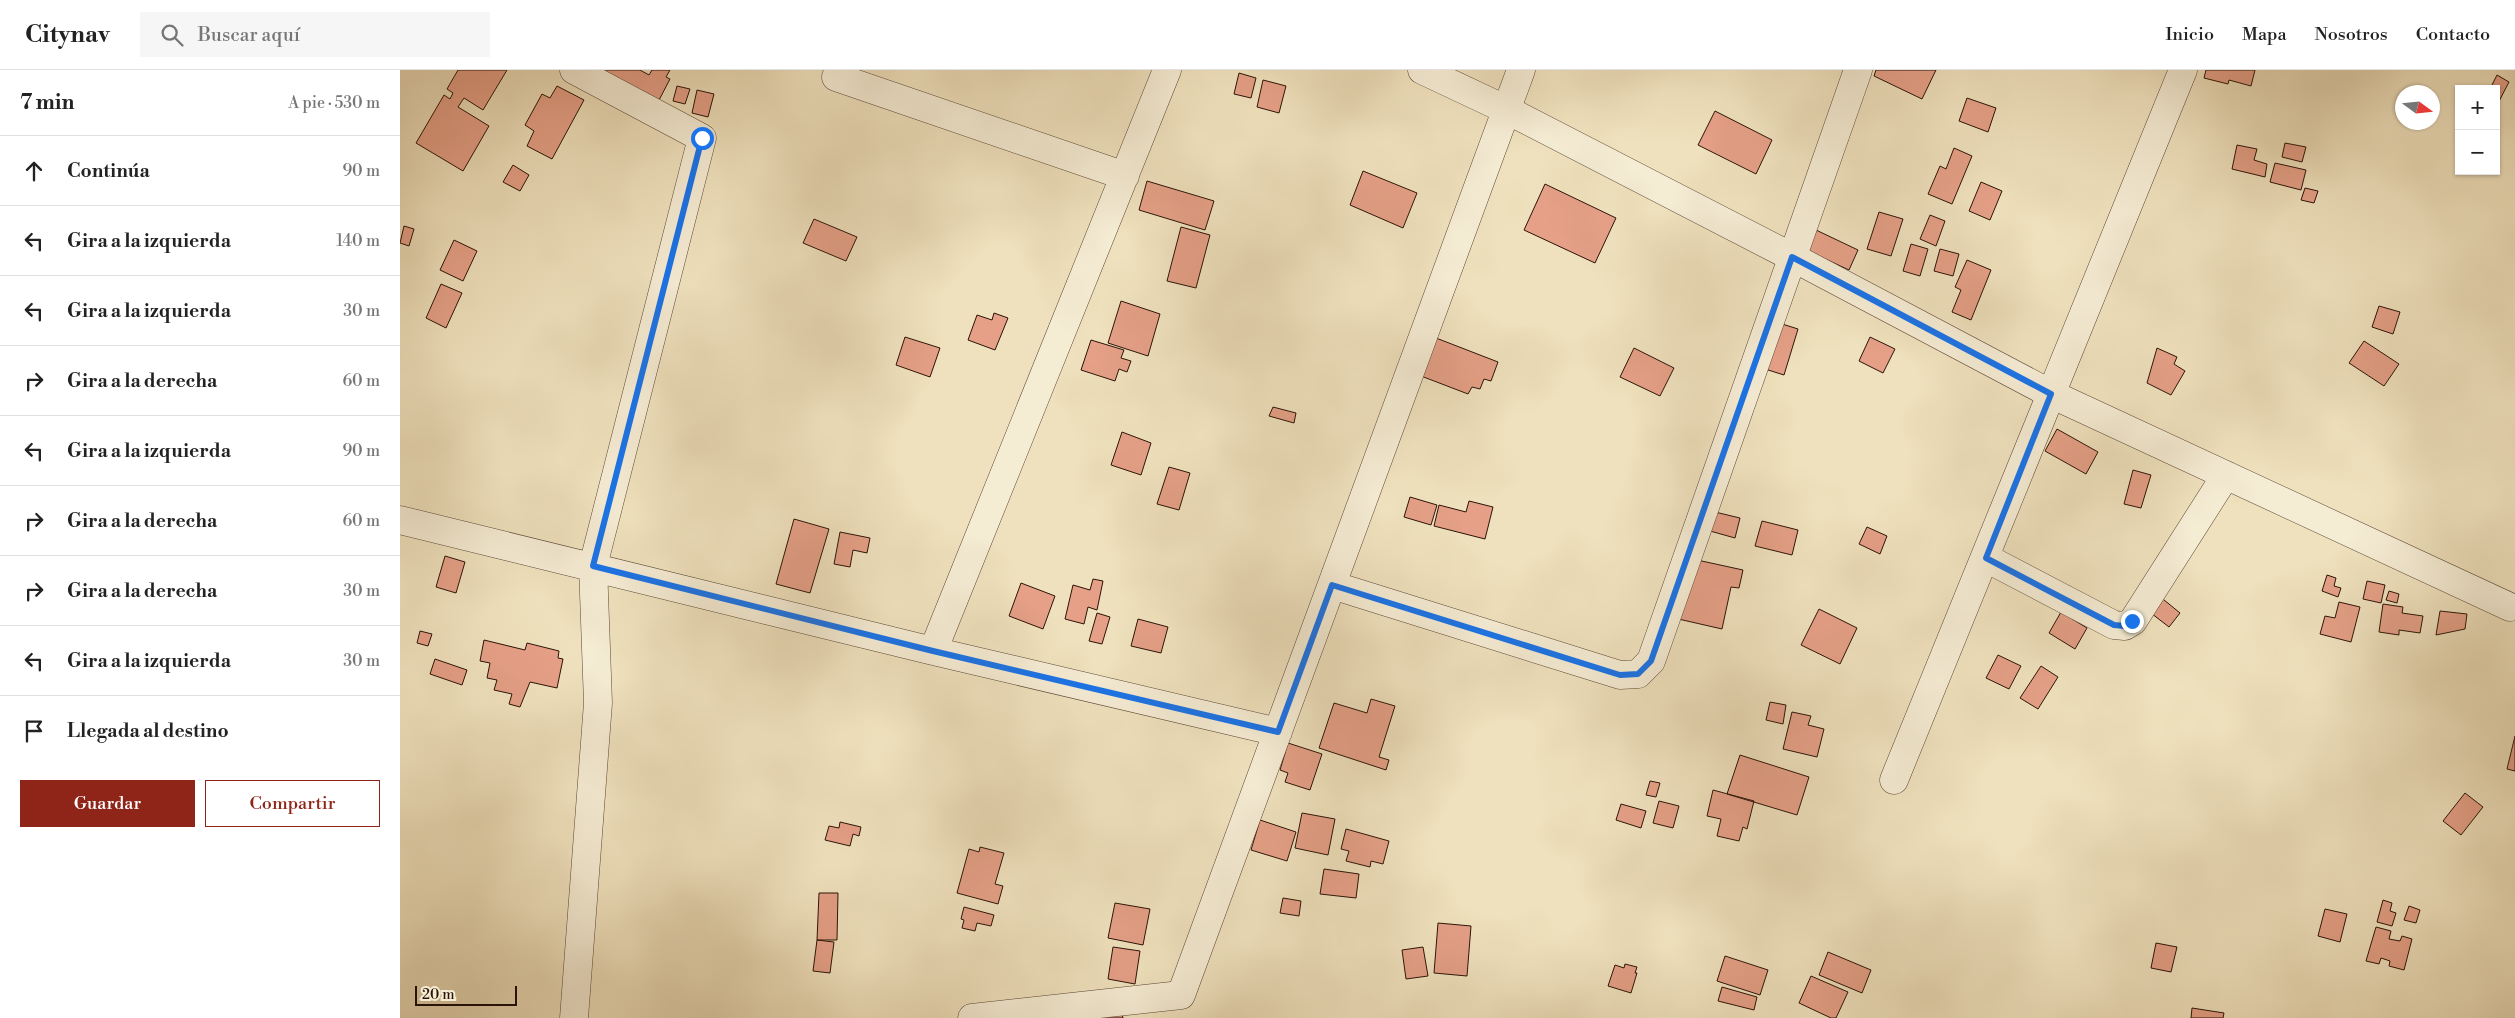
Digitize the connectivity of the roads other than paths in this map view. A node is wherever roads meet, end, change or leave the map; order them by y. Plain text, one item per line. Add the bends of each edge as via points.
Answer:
1 (574, 70) edge
2 (839, 70) edge
3 (1167, 70) edge
4 (1422, 70) edge
5 (1522, 70) edge
6 (1858, 70) edge
7 (2183, 70) edge
8 (1507, 110) junction
9 (1125, 176) junction
10 (1792, 257) junction
11 (2051, 394) junction
12 (2226, 474) junction
13 (400, 520) edge
14 (1986, 558) junction
15 (593, 566) junction
16 (1332, 585) junction
17 (2510, 606) dead end
18 (933, 651) junction
19 (1278, 732) junction
20 (1894, 780) dead end
21 (574, 1018) edge
22 (972, 1018) edge

1 - 15 street via 702,138
2 - 9 street via 836,77
3 - 9 street
4 - 8 street
5 - 8 street
6 - 10 street
7 - 11 street
8 - 10 street
8 - 16 street
9 - 18 street
10 - 11 street
10 - 16 street via 1651,661 1638,674 1620,675
11 - 12 street
11 - 14 street
12 - 14 street via 2132,621 2125,626 2114,625
12 - 17 street
13 - 15 street
14 - 20 street
15 - 18 street
15 - 21 street via 598,703
16 - 19 street
18 - 19 street
19 - 22 street via 1181,994

